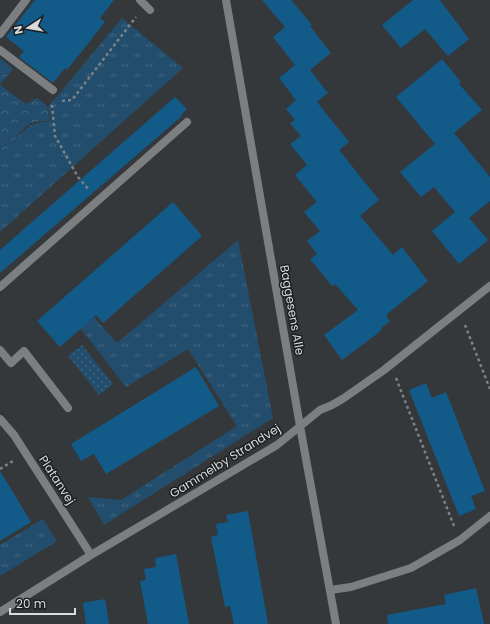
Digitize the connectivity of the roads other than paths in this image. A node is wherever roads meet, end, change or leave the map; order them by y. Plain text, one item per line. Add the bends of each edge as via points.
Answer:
1 (26, 0) edge
2 (226, 0) edge
3 (0, 34) edge
4 (0, 50) edge
5 (53, 90) road end
6 (187, 122) dead end
7 (490, 286) edge
8 (0, 287) edge
9 (0, 350) edge
10 (68, 408) dead end
11 (0, 419) edge
12 (300, 426) junction
13 (490, 516) edge
14 (91, 555) junction
15 (330, 590) junction
16 (0, 612) edge
17 (336, 624) edge

1 - 3 street
2 - 12 street, Baggesens Alle
4 - 5 street
6 - 8 street
7 - 12 street, Gammelby Strandvej via 390,365 344,398 320,410
9 - 10 street via 11,363 24,351
11 - 14 street, Platanvej via 14,435
12 - 14 street, Gammelby Strandvej via 277,446
12 - 15 street, Baggesens Alle
13 - 15 street via 460,540 411,568 351,587
14 - 16 street, Gammelby Strandvej
15 - 17 street, Baggesens Alle

